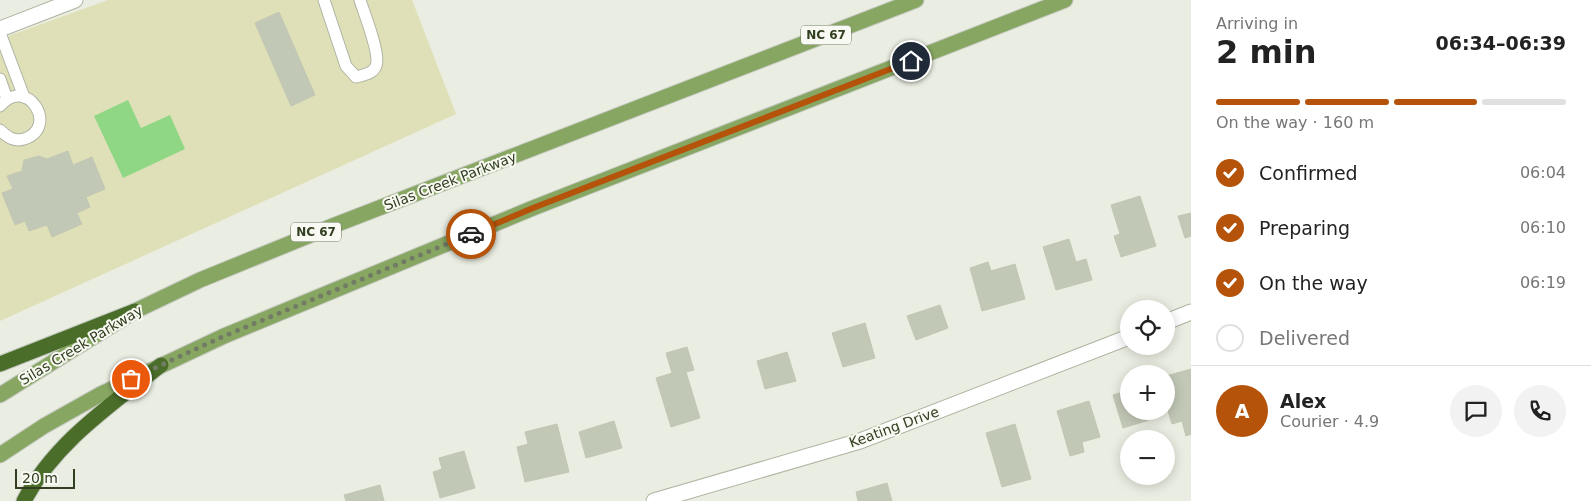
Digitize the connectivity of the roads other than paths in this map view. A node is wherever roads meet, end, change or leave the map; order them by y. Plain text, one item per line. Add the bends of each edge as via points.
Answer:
1 (76, 0) edge
2 (324, 0) edge
3 (360, 0) edge
4 (916, 0) edge
5 (1065, 0) edge
6 (0, 31) edge
7 (0, 79) edge
8 (24, 97) junction
9 (4, 103) edge
10 (0, 130) edge
11 (135, 311) junction
12 (1191, 312) edge
13 (1175, 318) edge
14 (1120, 340) edge
15 (0, 364) edge
16 (161, 365) junction
17 (0, 395) edge
18 (0, 455) edge
19 (24, 501) edge
20 (654, 501) edge

1 - 6 street
2 - 3 lane via 346,66 356,77 370,73 376,66 377,53
4 - 11 main road, Silas Creek Parkway / NC 67 via 335,225 200,280
5 - 16 main road via 533,208
6 - 8 lane
7 - 9 lane
8 - 9 lane via 15,96
8 - 10 lane via 37,107 40,115 36,131 30,137 13,140
11 - 15 highway
11 - 17 main road, Silas Creek Parkway / NC 67
12 - 13 street
14 - 20 street, Keating Drive via 860,441
16 - 18 main road via 101,394
16 - 19 highway via 62,447

